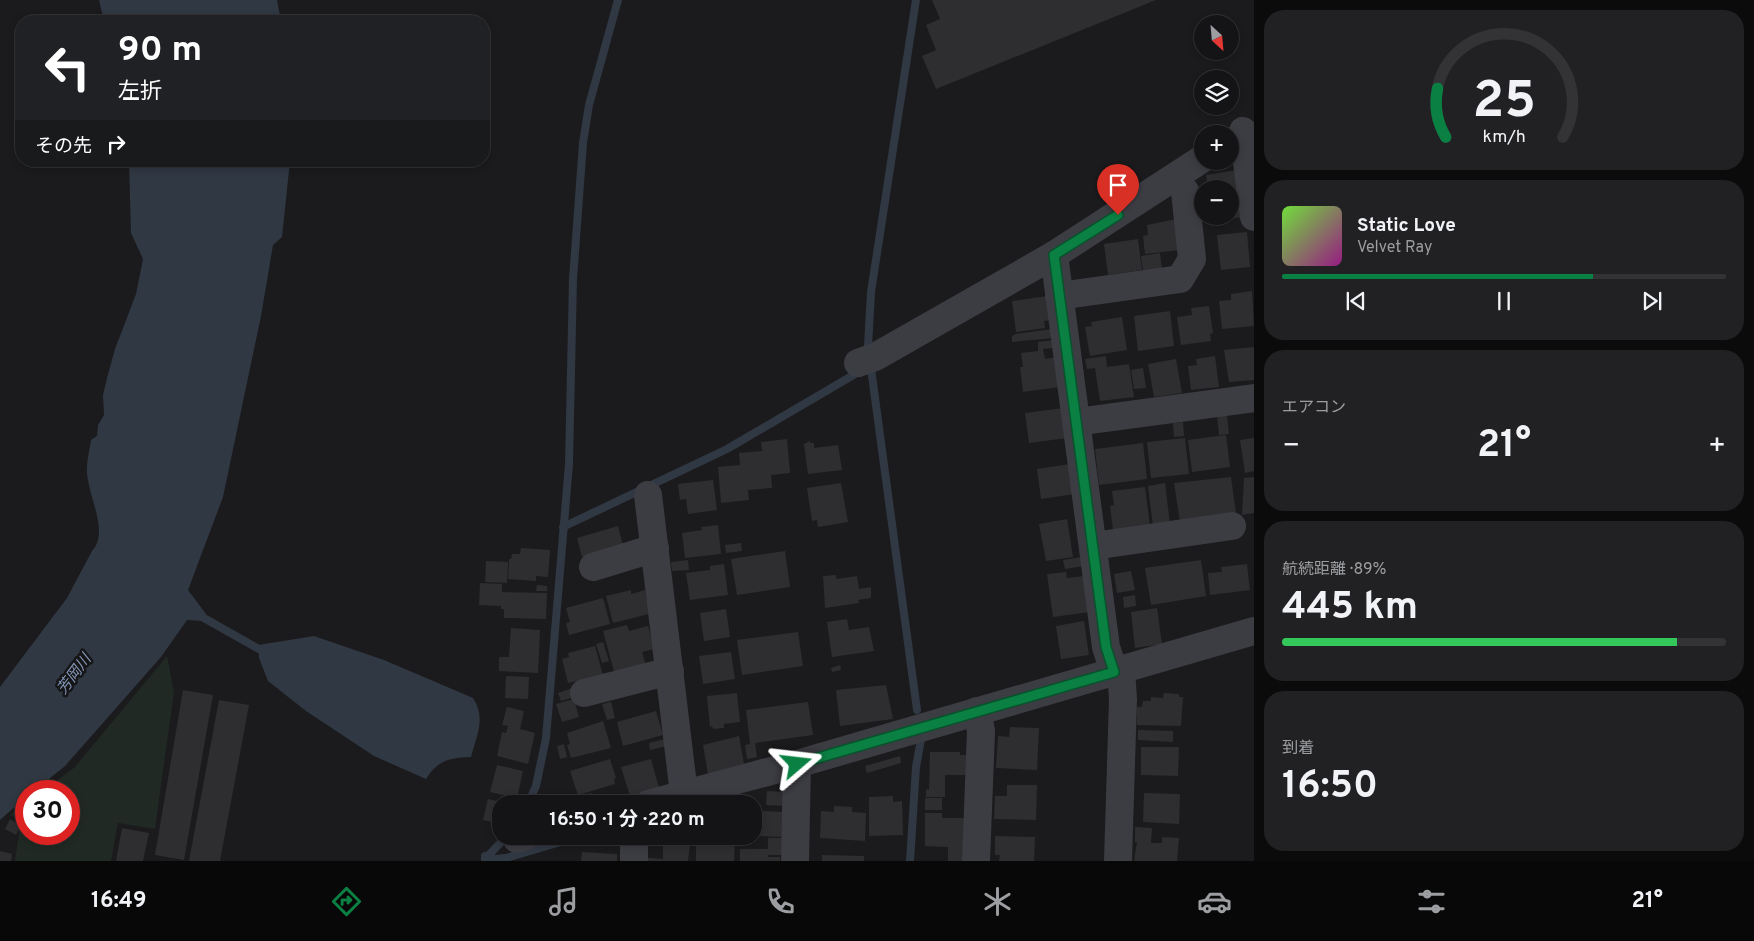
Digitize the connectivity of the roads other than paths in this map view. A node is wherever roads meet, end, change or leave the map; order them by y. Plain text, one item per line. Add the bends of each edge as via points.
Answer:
1 (1243, 135) edge
2 (1194, 163) edge
3 (1185, 191) dead end
4 (1254, 217) edge
5 (1054, 259) junction
6 (1059, 296) junction
7 (866, 360) dead end
8 (1254, 398) edge
9 (1076, 422) junction
10 (648, 495) dead end
11 (1232, 526) dead end
12 (1093, 546) junction
13 (655, 548) junction
14 (593, 567) dead end
15 (1254, 631) edge
16 (670, 672) junction
17 (1120, 677) junction
18 (584, 693) dead end
19 (978, 719) junction
20 (797, 764) junction
21 (684, 794) junction
22 (680, 795) edge
23 (634, 845) edge
24 (634, 861) edge
25 (794, 861) edge
26 (976, 861) edge
27 (1118, 861) edge

1 - 4 street
2 - 5 street
3 - 6 street via 1192,260 1180,279
5 - 6 street
5 - 7 street
6 - 9 street
8 - 9 street
9 - 12 street
10 - 13 street
11 - 12 street
12 - 17 street via 1106,647
13 - 14 street
13 - 16 street
15 - 17 street
16 - 18 street
16 - 21 street
17 - 19 street
17 - 27 street
19 - 20 street
19 - 26 street
20 - 21 street
20 - 25 street
21 - 22 street
23 - 24 street

